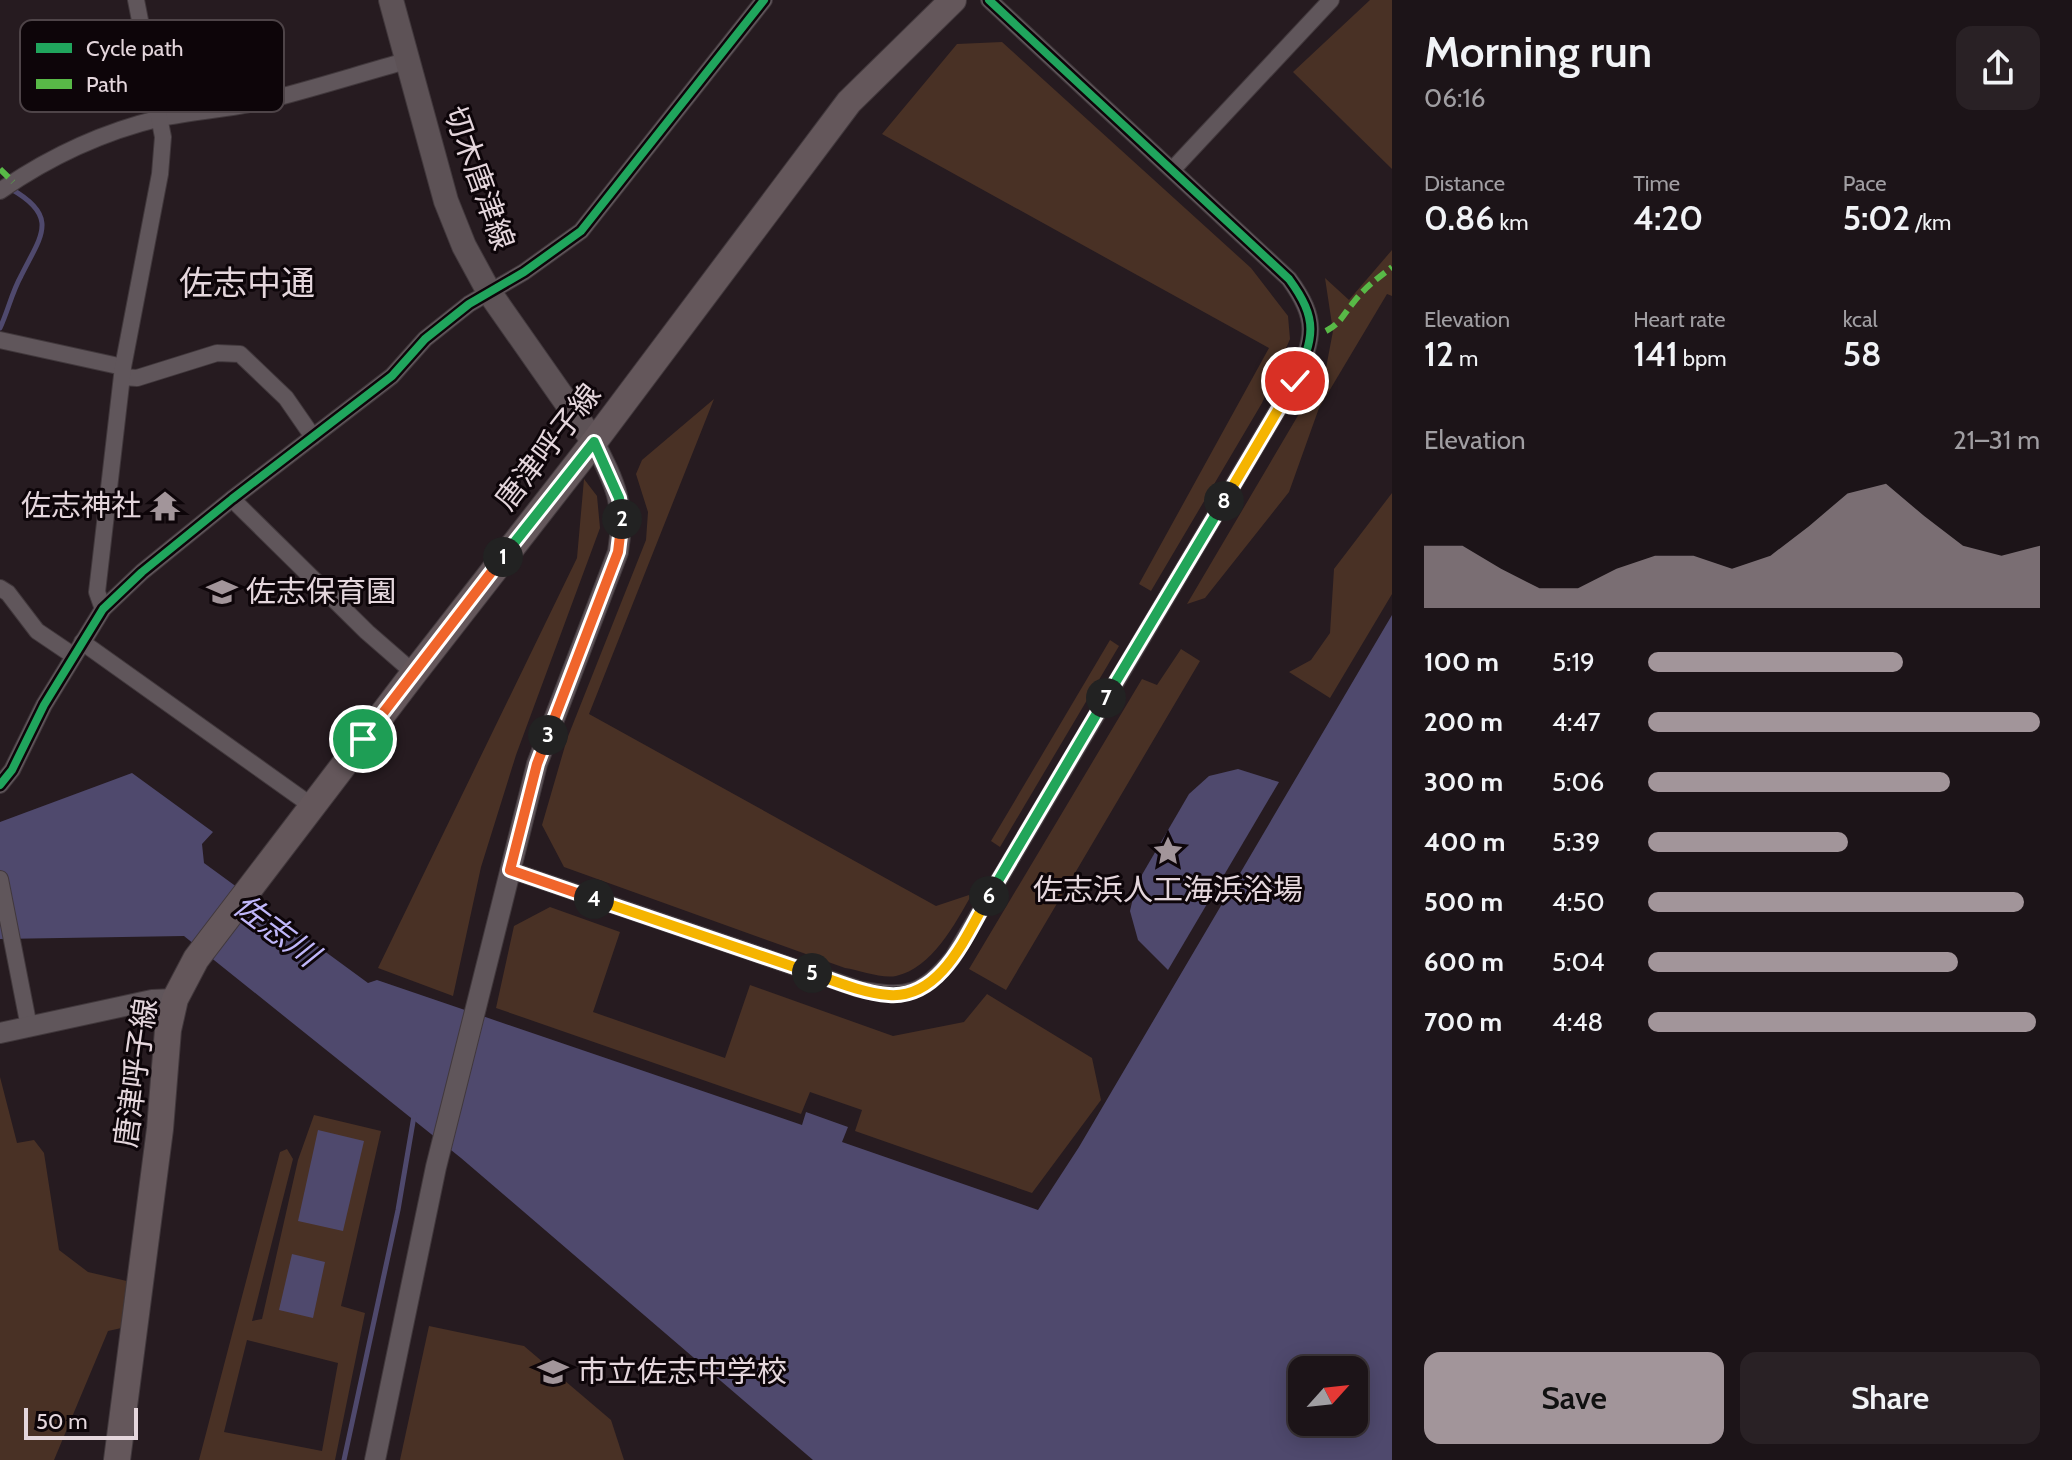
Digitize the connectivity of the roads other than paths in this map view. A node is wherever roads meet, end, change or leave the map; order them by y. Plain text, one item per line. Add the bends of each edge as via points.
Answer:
1 (136, 0) edge
2 (391, 0) edge
3 (764, 0) edge
4 (953, 0) edge
5 (989, 0) edge
6 (1331, 0) edge
7 (140, 20) edge
8 (406, 61) junction
9 (284, 95) edge
10 (160, 112) edge
11 (197, 112) edge
12 (161, 118) junction
13 (1173, 169) junction
14 (5, 187) edge
15 (489, 292) junction
16 (1, 342) edge
17 (123, 372) junction
18 (313, 437) junction
19 (594, 442) junction
20 (232, 499) junction
21 (0, 588) edge
22 (103, 609) junction
23 (78, 649) junction
24 (414, 673) junction
25 (0, 785) edge
26 (312, 806) junction
27 (510, 870) junction
28 (0, 879) edge
29 (175, 999) junction
30 (29, 1027) junction
31 (0, 1033) edge
32 (117, 1460) edge
33 (375, 1460) edge

1 - 7 street
2 - 8 main road, 切木唐津線
3 - 15 street via 581,231
4 - 19 main road, 唐津呼子線 via 849,102
5 - 13 street
6 - 13 street
8 - 9 street
8 - 15 main road, 切木唐津線 via 446,201
10 - 12 street
11 - 12 street
12 - 14 street via 83,143
12 - 17 street via 160,174
13 - 27 street via 1303,297 1312,333 1308,350 1295,381 936,979 916,991 892,995 859,989
15 - 18 street via 425,339 392,376
15 - 19 main road, 切木唐津線
16 - 17 street
17 - 18 street via 137,378 217,353 240,354 286,398
17 - 22 street via 97,592
18 - 20 street
19 - 24 main road, 唐津呼子線
19 - 27 street via 619,498 618,552 537,764
20 - 22 street
20 - 24 street
21 - 23 street via 37,631
22 - 23 street
23 - 25 street
23 - 26 street
24 - 26 main road, 唐津呼子線
26 - 29 main road, 唐津呼子線 via 196,959
27 - 33 street via 436,1167
28 - 30 street
29 - 30 street
29 - 32 main road, 唐津呼子線
30 - 31 street

